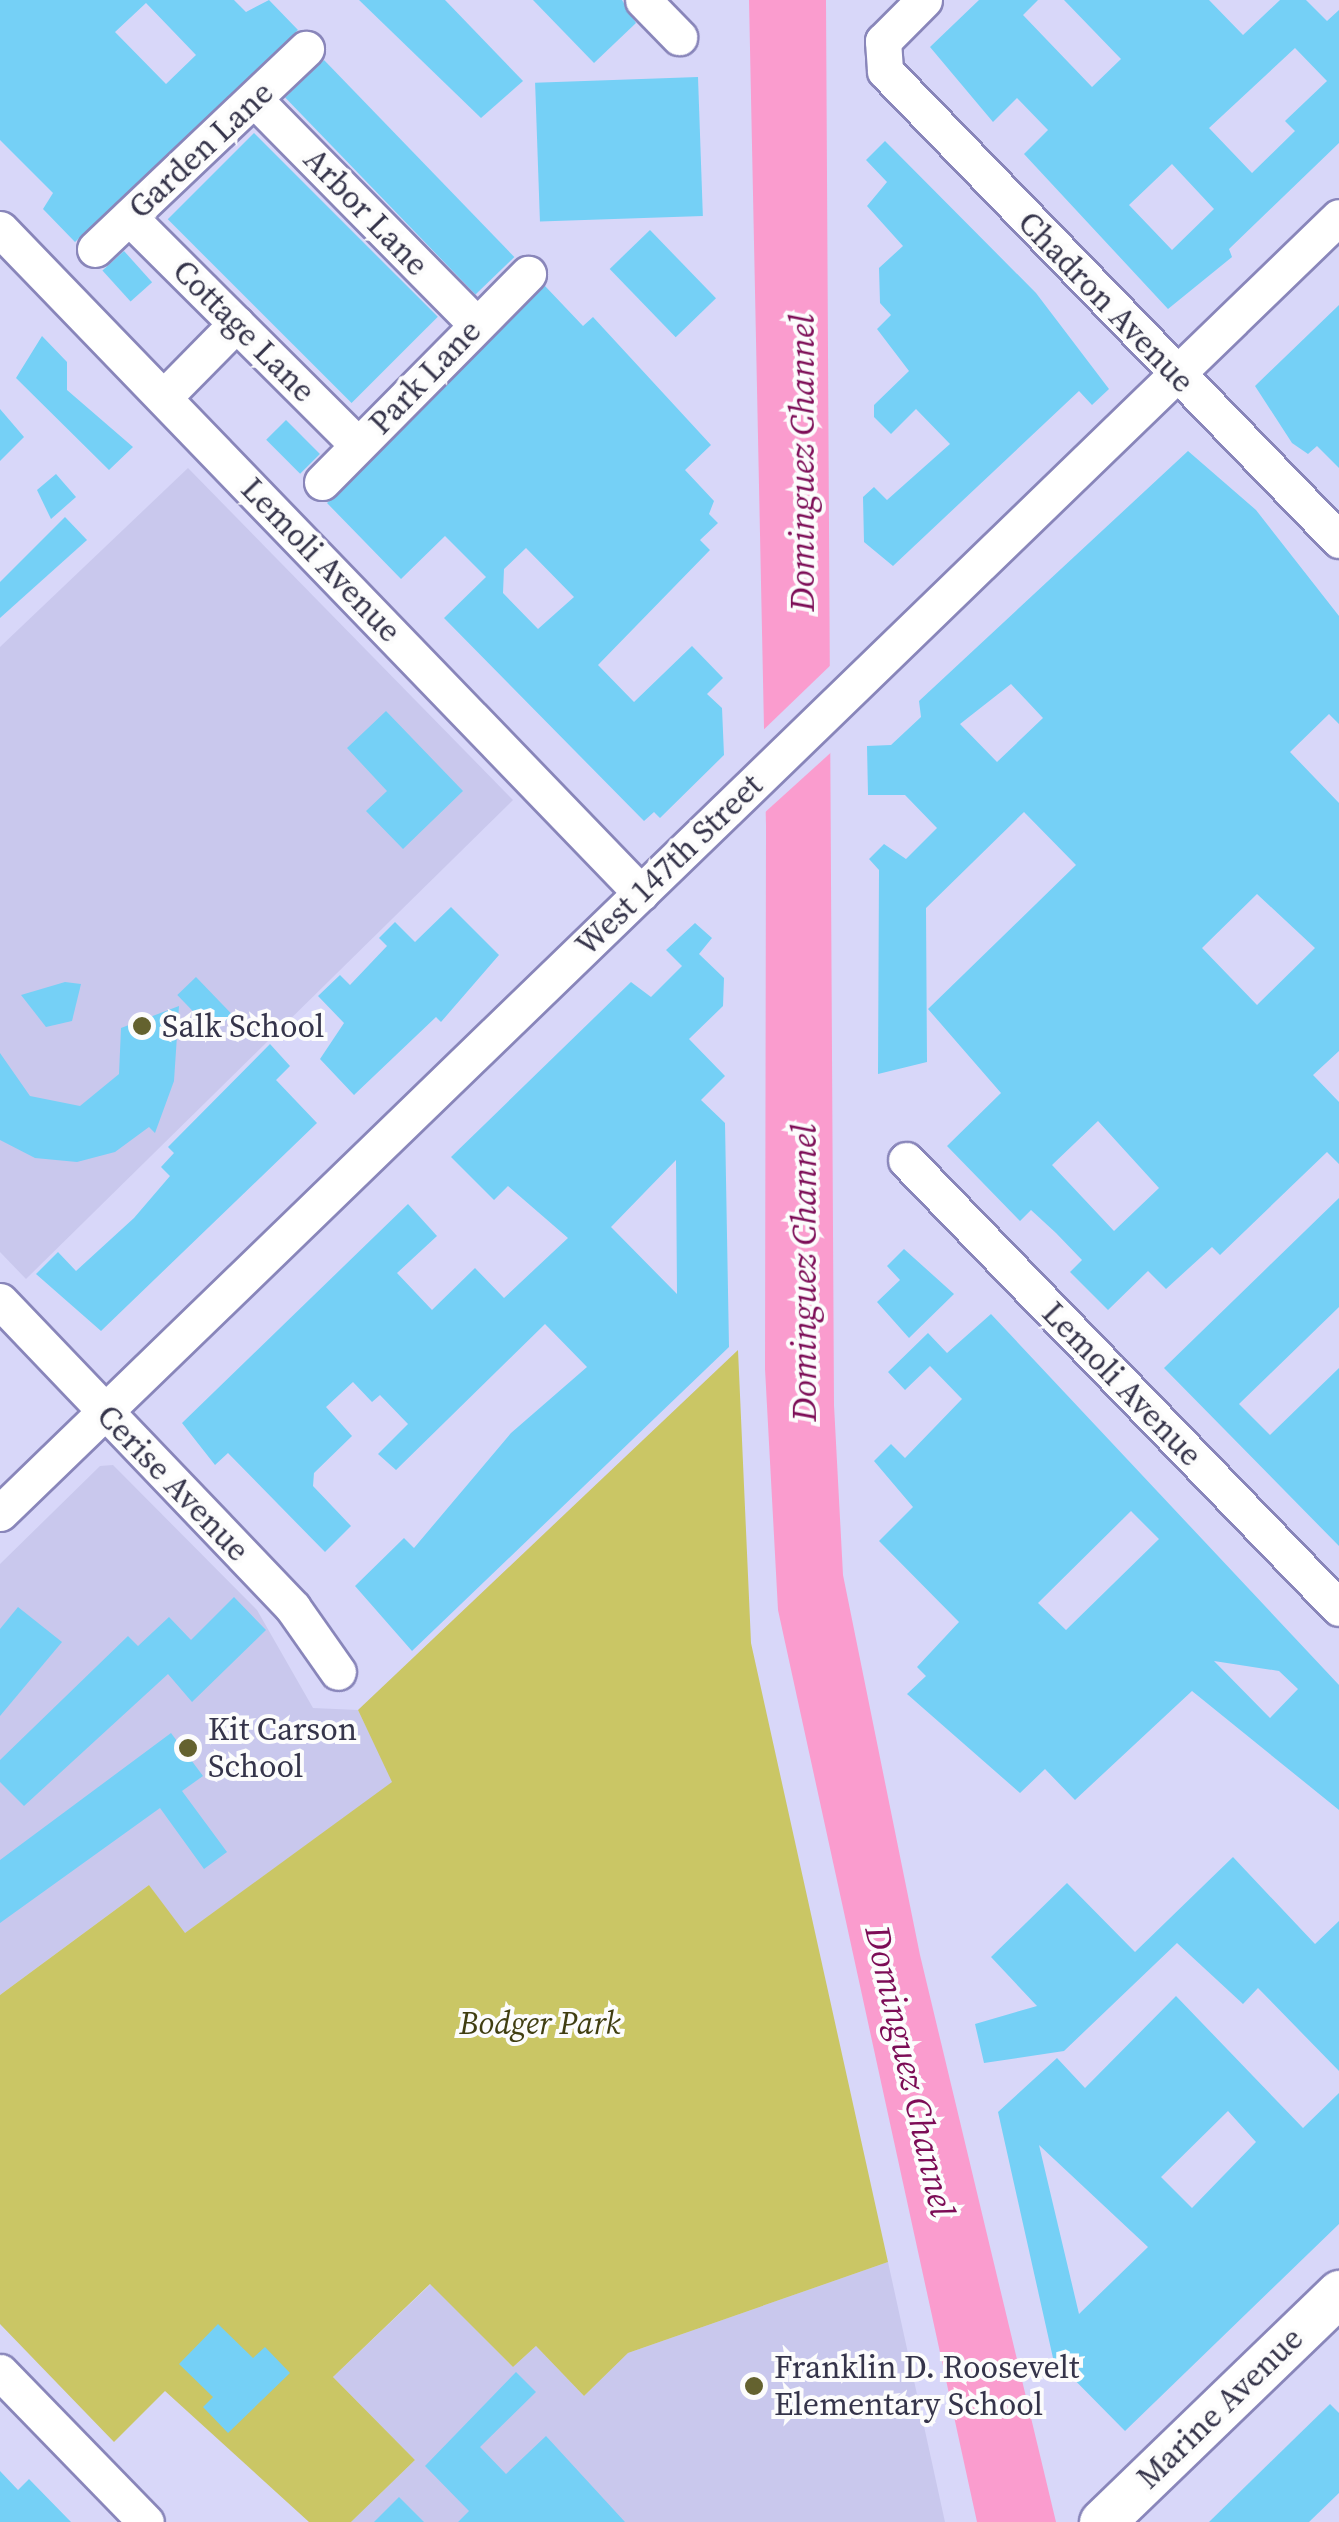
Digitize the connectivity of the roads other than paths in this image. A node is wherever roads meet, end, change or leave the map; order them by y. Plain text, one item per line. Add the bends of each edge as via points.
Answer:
1 (644, 0) edge
2 (924, 0) edge
3 (679, 37) dead end
4 (306, 49) dead end
5 (255, 100) junction
6 (1339, 216) edge
7 (130, 217) junction
8 (0, 229) edge
9 (95, 249) dead end
10 (528, 274) dead end
11 (236, 324) junction
12 (476, 324) junction
13 (1175, 375) junction
14 (164, 398) junction
15 (358, 445) junction
16 (322, 482) dead end
17 (1339, 540) edge
18 (640, 893) junction
19 (906, 1160) dead end
20 (0, 1300) edge
21 (106, 1411) junction
22 (0, 1513) edge
23 (1339, 1608) edge
24 (338, 1672) dead end
25 (1339, 2293) edge
26 (0, 2372) edge
27 (146, 2522) edge
28 (1102, 2522) edge

1 - 3 street
2 - 13 street, Chadron Avenue via 883,41 881,57
4 - 5 street, Garden Lane
5 - 7 street, Garden Lane
5 - 12 street, Arbor Lane
6 - 13 street, West 147th Street
7 - 9 street, Garden Lane
7 - 11 street, Cottage Lane
8 - 14 street, Lemoli Avenue
10 - 12 street, Park Lane
11 - 14 street
11 - 15 street, Cottage Lane
12 - 15 street, Park Lane
13 - 17 street, Chadron Avenue
13 - 18 street, West 147th Street
14 - 18 street, Lemoli Avenue
15 - 16 street, Park Lane
18 - 21 street, West 147th Street
19 - 23 street, Lemoli Avenue
20 - 21 street, Cerise Avenue
21 - 22 street, West 147th Street
21 - 24 street, Cerise Avenue via 293,1608
25 - 28 main road, Marine Avenue
26 - 27 street

